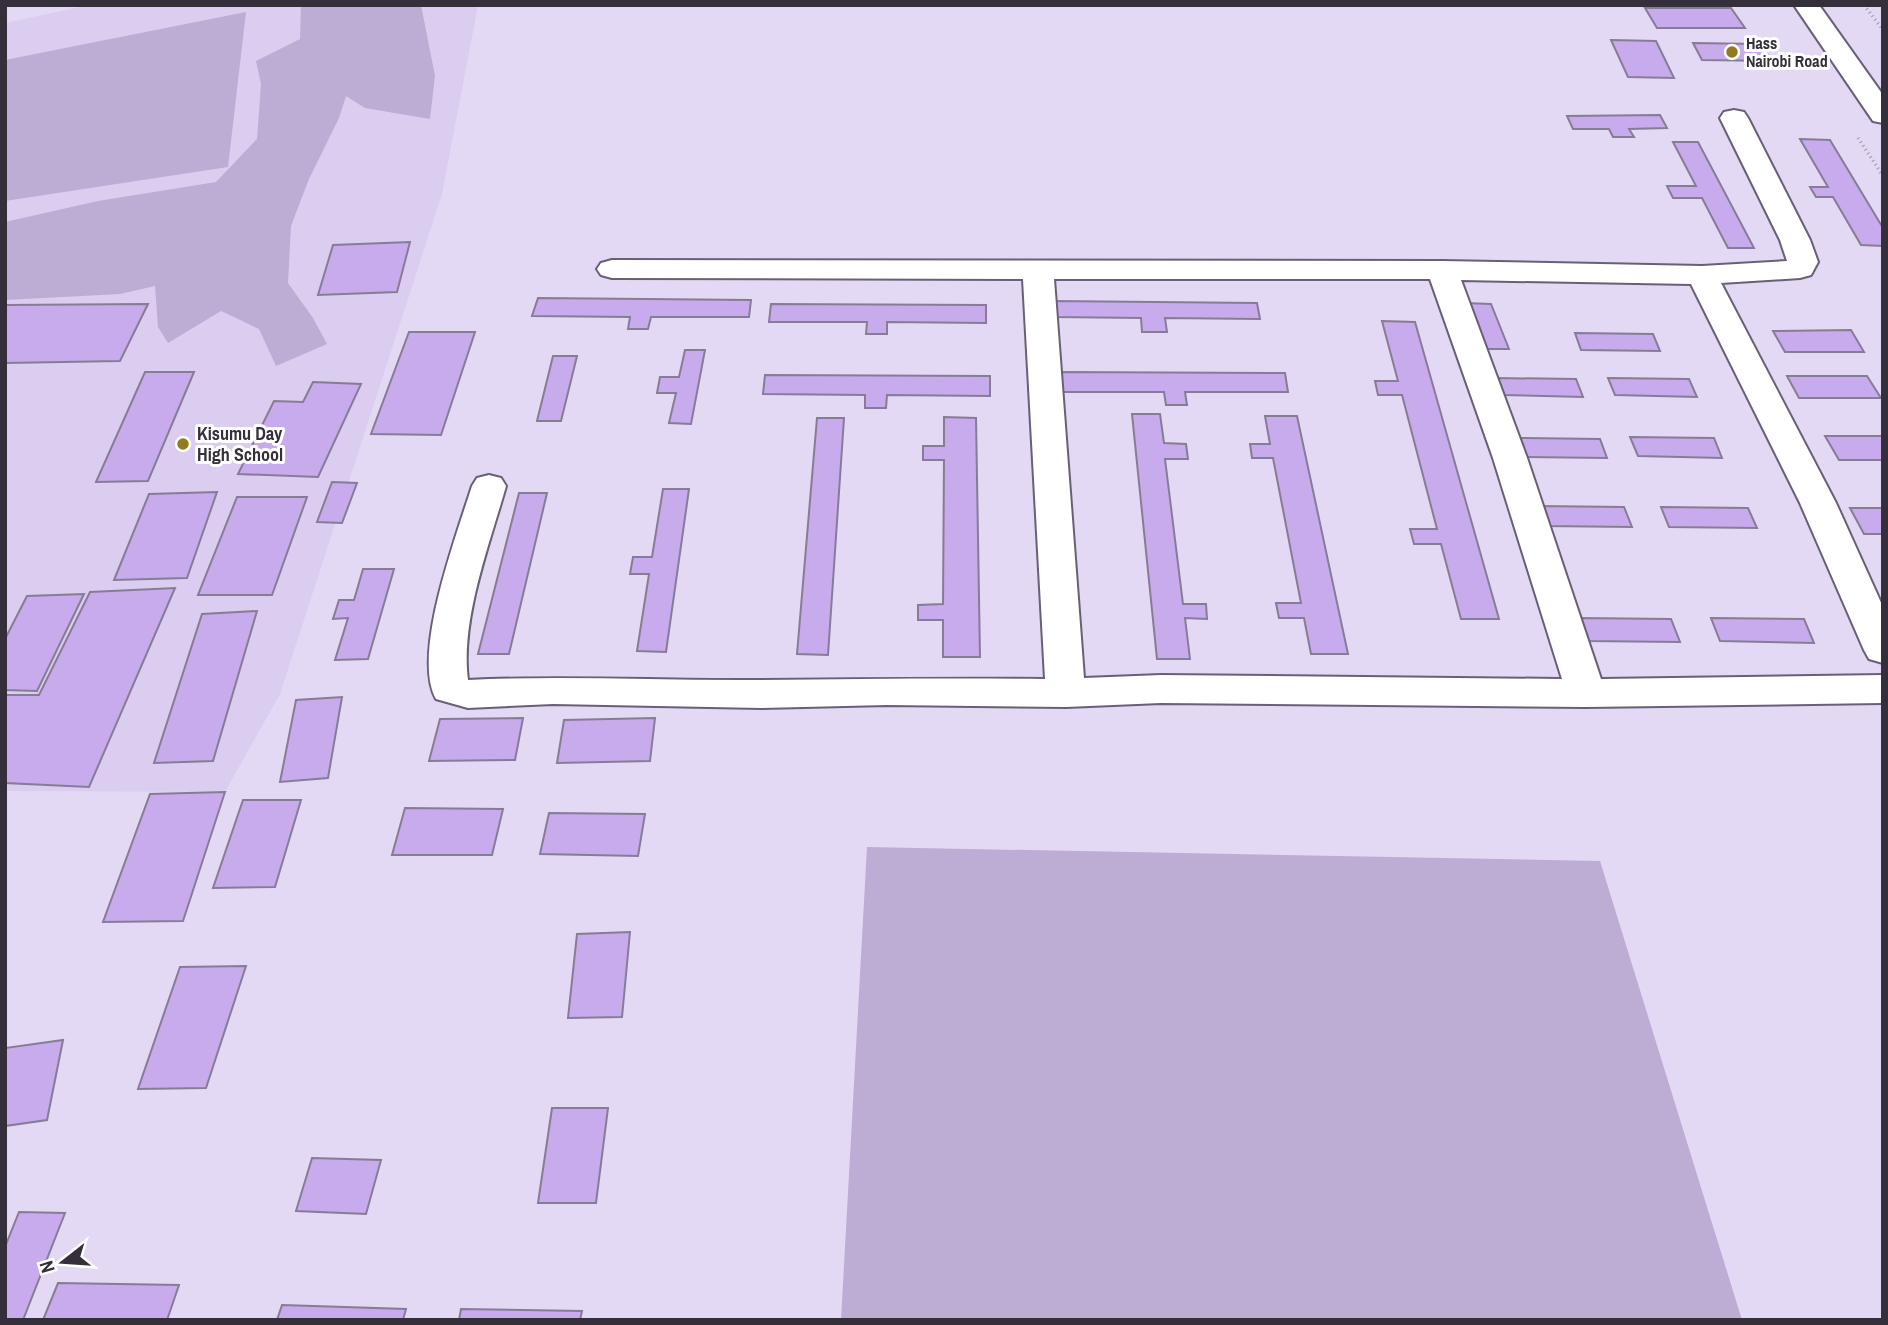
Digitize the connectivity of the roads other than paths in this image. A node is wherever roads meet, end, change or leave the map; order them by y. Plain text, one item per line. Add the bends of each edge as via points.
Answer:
1 (1806, 5) edge
2 (1819, 5) edge
3 (1883, 95) edge
4 (1883, 115) edge
5 (1734, 118) dead end
6 (612, 269) dead end
7 (1038, 270) junction
8 (1442, 270) junction
9 (1702, 275) junction
10 (489, 486) dead end
11 (1883, 650) edge
12 (1883, 690) edge
13 (1066, 693) junction
14 (1586, 693) junction

1 - 4 main road
2 - 3 main road
5 - 9 main road via 1803,262 1800,269
6 - 7 main road
7 - 8 main road
7 - 13 main road
8 - 9 main road
8 - 14 main road via 1510,458
9 - 11 main road via 1818,503
10 - 13 main road via 455,608 447,677 450,689 468,694 553,690
12 - 14 main road
13 - 14 main road via 1226,689

